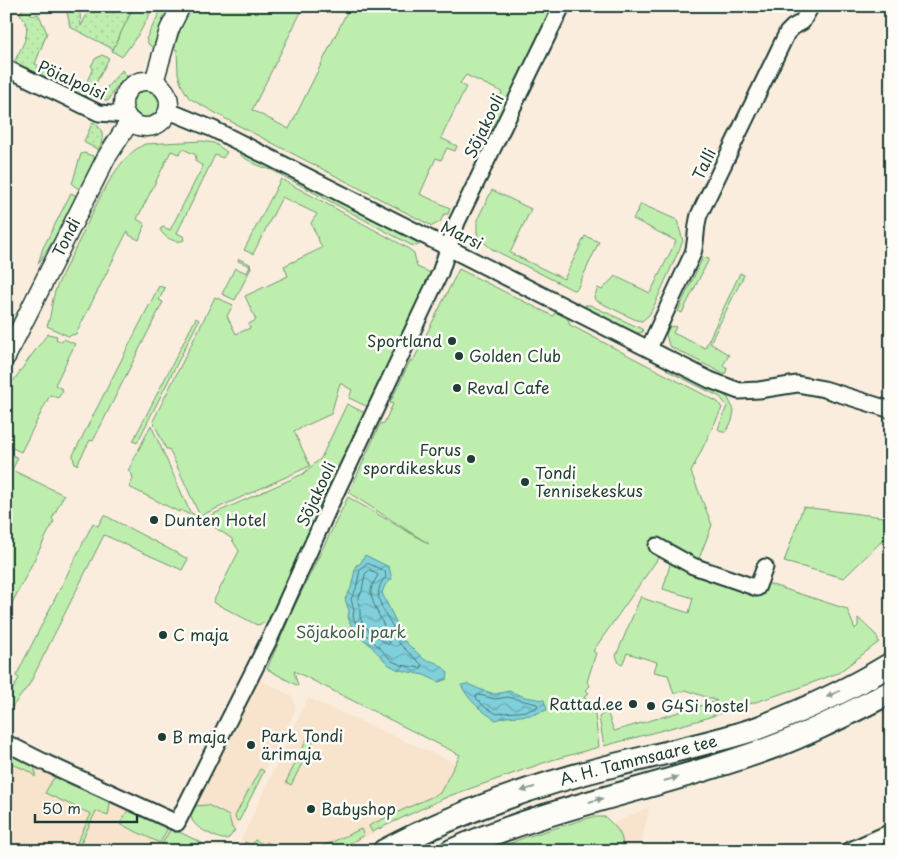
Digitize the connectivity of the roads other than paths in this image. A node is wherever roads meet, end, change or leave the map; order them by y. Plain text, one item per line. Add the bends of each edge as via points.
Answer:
1 (181, 6) edge
2 (562, 6) edge
3 (811, 6) edge
4 (6, 68) edge
5 (154, 82) junction
6 (169, 111) junction
7 (128, 118) junction
8 (448, 248) junction
9 (649, 348) junction
10 (6, 357) edge
11 (891, 410) edge
12 (657, 546) dead end
13 (765, 567) dead end
14 (891, 664) edge
15 (891, 692) edge
16 (6, 743) edge
17 (891, 832) edge
18 (384, 851) edge
19 (451, 851) edge
20 (848, 851) edge

1 - 5 street via 169,30
2 - 8 street, Sõjakooli via 457,222
3 - 9 street, Talli via 802,22 787,33 699,215 693,253
4 - 7 street, Pöialpoisi via 99,113
5 - 6 street via 169,97
5 - 7 street via 138,82 126,92 123,108
6 - 7 street via 160,124 152,127 137,126
6 - 8 street, Marsi via 213,129
7 - 10 street, Tondi
8 - 9 street, Marsi
8 - 16 street, Sõjakooli via 440,273 270,638 177,824
9 - 11 street, Marsi via 710,380 739,391 797,384
12 - 13 street via 693,566 758,588
14 -> 18 main road, A. H. Tammsaare tee via 832,695 757,728 516,793
19 -> 15 main road, A. H. Tammsaare tee via 535,819 771,748
17 - 20 street

